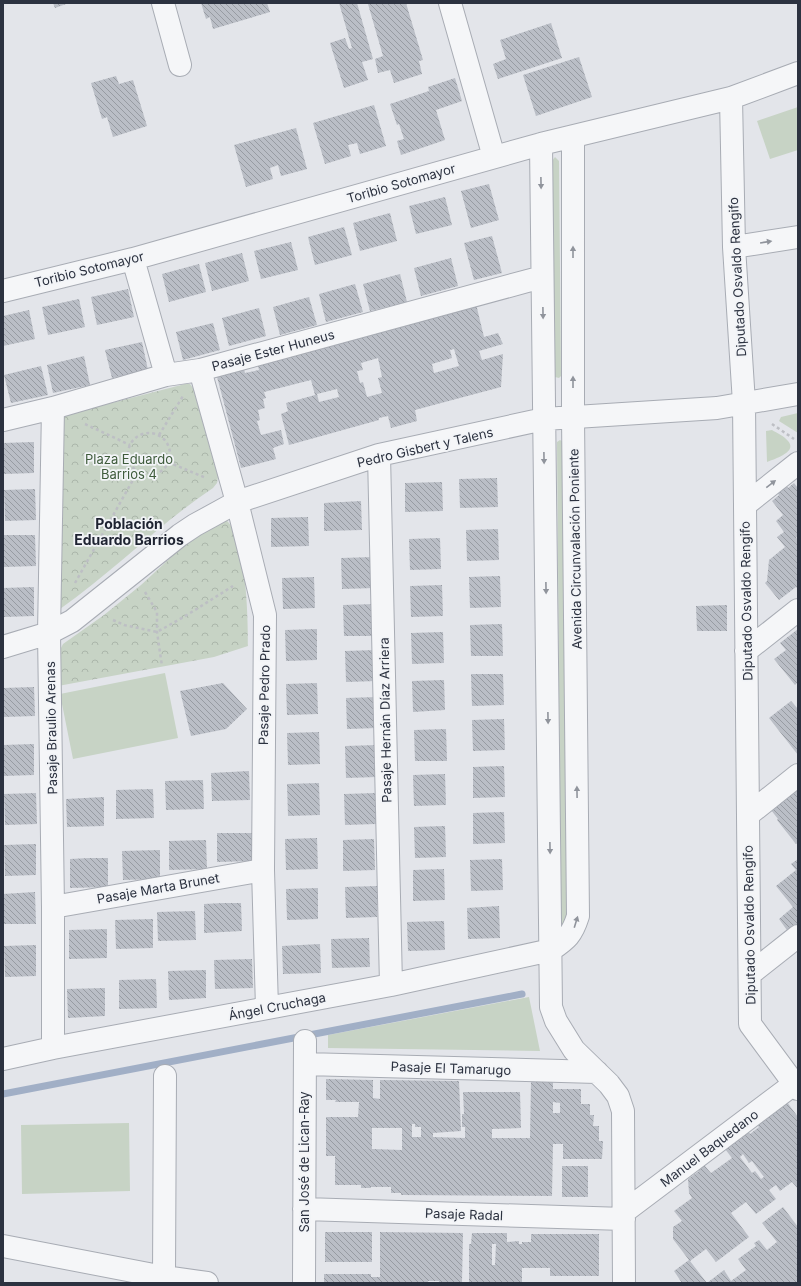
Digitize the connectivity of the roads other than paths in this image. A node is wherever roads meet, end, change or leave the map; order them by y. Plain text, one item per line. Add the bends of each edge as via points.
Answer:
1 (162, 3) edge
2 (450, 3) edge
3 (180, 65) dead end
4 (798, 73) edge
5 (730, 98) junction
6 (573, 137) junction
7 (541, 144) junction
8 (494, 157) junction
9 (798, 237) edge
10 (734, 247) junction
11 (133, 259) junction
12 (542, 277) junction
13 (3, 291) edge
14 (200, 370) junction
15 (166, 375) junction
16 (798, 394) edge
17 (744, 404) junction
18 (53, 408) junction
19 (573, 417) junction
20 (3, 420) edge
21 (544, 420) junction
22 (379, 455) junction
23 (798, 463) edge
24 (236, 496) junction
25 (745, 505) junction
26 (798, 610) edge
27 (49, 632) junction
28 (3, 647) edge
29 (746, 651) junction
30 (798, 775) edge
31 (748, 815) junction
32 (263, 870) junction
33 (53, 907) junction
34 (798, 936) edge
35 (551, 950) junction
36 (750, 974) junction
37 (391, 984) junction
38 (267, 1008) junction
39 (305, 1041) dead end
40 (53, 1048) junction
41 (3, 1058) edge
42 (305, 1064) junction
43 (597, 1072) junction
44 (164, 1076) dead end
45 (796, 1086) edge
46 (304, 1209) junction
47 (624, 1215) junction
48 (3, 1246) edge
49 (164, 1277) junction
50 (206, 1283) edge
51 (304, 1283) edge
52 (624, 1283) edge

1 - 3 street
2 - 8 street
4 - 5 street, Toribio Sotomayor
5 - 6 street, Toribio Sotomayor
5 - 10 street, Diputado Osvaldo Rengifo
6 - 7 street, Toribio Sotomayor
19 -> 6 street, Avenida Circunvalación Poniente
7 - 8 street, Toribio Sotomayor
7 -> 12 street
8 - 11 street, Toribio Sotomayor
10 -> 9 street
10 - 17 street, Diputado Osvaldo Rengifo
11 - 13 street, Toribio Sotomayor
11 - 15 street
12 - 14 street, Pasaje Ester Huneus
12 -> 21 street
14 - 15 street, Pasaje Ester Huneus
14 - 24 street, Pasaje Pedro Prado
15 - 18 street, Pasaje Ester Huneus
16 - 17 street, Pedro Gisbert y Talens
17 - 19 street, Pedro Gisbert y Talens
17 - 25 street, Diputado Osvaldo Rengifo
18 - 20 street, Pasaje Ester Huneus
18 - 27 street, Pasaje Braulio Arenas
19 - 21 street, Pedro Gisbert y Talens
35 -> 19 street, Avenida Circunvalación Poniente via 566,940 578,916
21 - 22 street, Pedro Gisbert y Talens
21 -> 35 street
22 - 24 street, Pedro Gisbert y Talens
22 - 37 street, Pasaje Hernán Díaz Arriera
25 -> 23 street
24 - 27 street, Pedro Gisbert y Talens via 180,535 72,621
24 - 32 street, Pasaje Pedro Prado via 265,615
25 - 29 street, Diputado Osvaldo Rengifo
26 - 29 street
27 - 28 street, Pedro Gisbert y Talens
27 - 33 street, Pasaje Braulio Arenas
29 - 31 street, Diputado Osvaldo Rengifo
30 - 31 street
31 - 36 street, Diputado Osvaldo Rengifo
32 - 33 street, Pasaje Marta Brunet
32 - 38 street, Pasaje Pedro Prado
33 - 40 street, Pasaje Braulio Arenas
34 - 36 street
35 - 37 street, Ángel Cruchaga
35 - 43 street via 552,1007 556,1021 574,1050
36 - 45 street, Diputado Osvaldo Rengifo via 750,1024
37 - 38 street, Ángel Cruchaga
38 - 40 street, Ángel Cruchaga
39 - 42 street, San José de Lican-Ray
40 - 41 street, Ángel Cruchaga
42 - 43 street, Pasaje El Tamarugo
42 - 46 street, San José de Lican-Ray
43 - 47 street via 618,1096 622,1111
44 - 49 street
45 - 47 street, Manuel Baquedano
46 - 47 street, Pasaje Radal
46 - 51 street, San José de Lican-Ray
47 - 52 street
48 - 49 street
49 - 50 street

